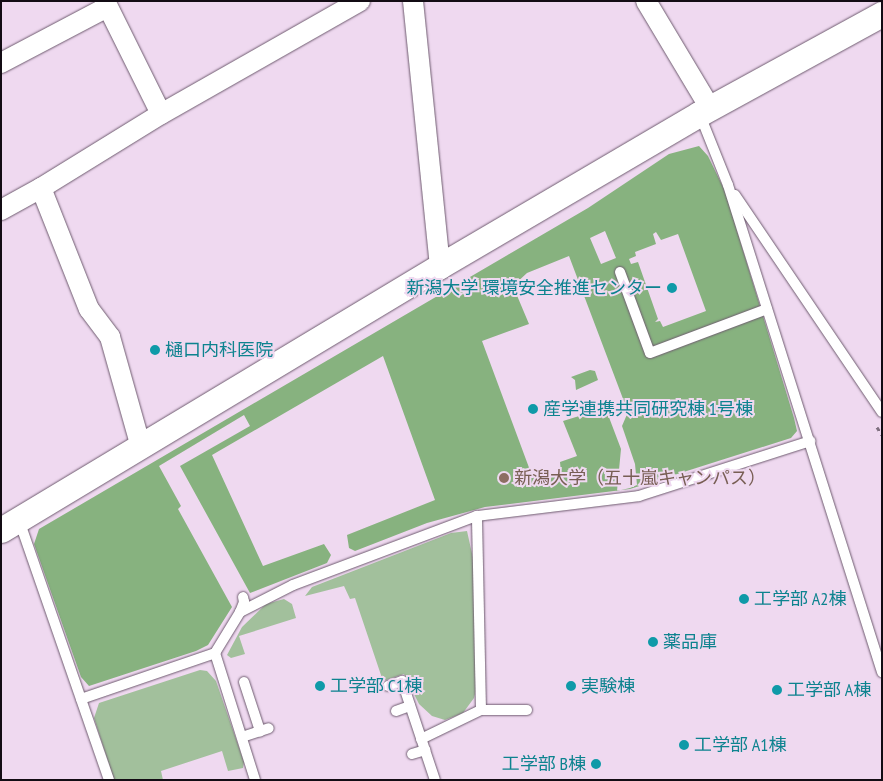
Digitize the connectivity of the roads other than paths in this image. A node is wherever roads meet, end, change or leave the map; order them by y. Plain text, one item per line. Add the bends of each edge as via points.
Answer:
1 (360, 1) edge
2 (413, 1) edge
3 (646, 1) edge
4 (106, 4) edge
5 (882, 14) edge
6 (1, 62) edge
7 (704, 111) junction
8 (161, 114) junction
9 (728, 185) junction
10 (40, 188) junction
11 (1, 210) edge
12 (440, 266) junction
13 (620, 272) dead end
14 (767, 308) junction
15 (882, 412) edge
16 (810, 441) junction
17 (140, 444) junction
18 (477, 516) junction
19 (10, 525) edge
20 (243, 597) dead end
21 (240, 612) junction
22 (215, 654) junction
23 (882, 672) edge
24 (244, 682) dead end
25 (388, 686) dead end
26 (81, 699) junction
27 (410, 706) junction
28 (481, 710) junction
29 (527, 710) dead end
30 (396, 711) dead end
31 (242, 737) junction
32 (421, 739) junction
33 (425, 750) junction
34 (412, 754) dead end
35 (109, 780) edge
36 (255, 780) edge
37 (435, 780) edge

1 - 8 street
2 - 12 street
3 - 7 street
4 - 6 street
4 - 8 street
5 - 7 street
7 - 9 lane
7 - 12 street
8 - 10 street
9 - 14 lane
9 - 15 lane
10 - 11 street
10 - 17 street via 89,309 110,337
12 - 17 street
13 - 14 lane via 650,353
14 - 16 lane
16 - 18 lane via 639,496
16 - 23 lane
17 - 19 street
18 - 21 lane via 293,585
18 - 28 lane
19 - 26 lane
20 - 21 lane
21 - 22 lane
22 - 26 lane
22 - 31 lane
24 - 31 lane via 265,730
25 - 27 lane via 402,681
26 - 35 lane
27 - 30 lane
27 - 32 lane
28 - 29 lane
28 - 32 lane
31 - 36 lane
32 - 33 lane
33 - 34 lane
33 - 37 lane

